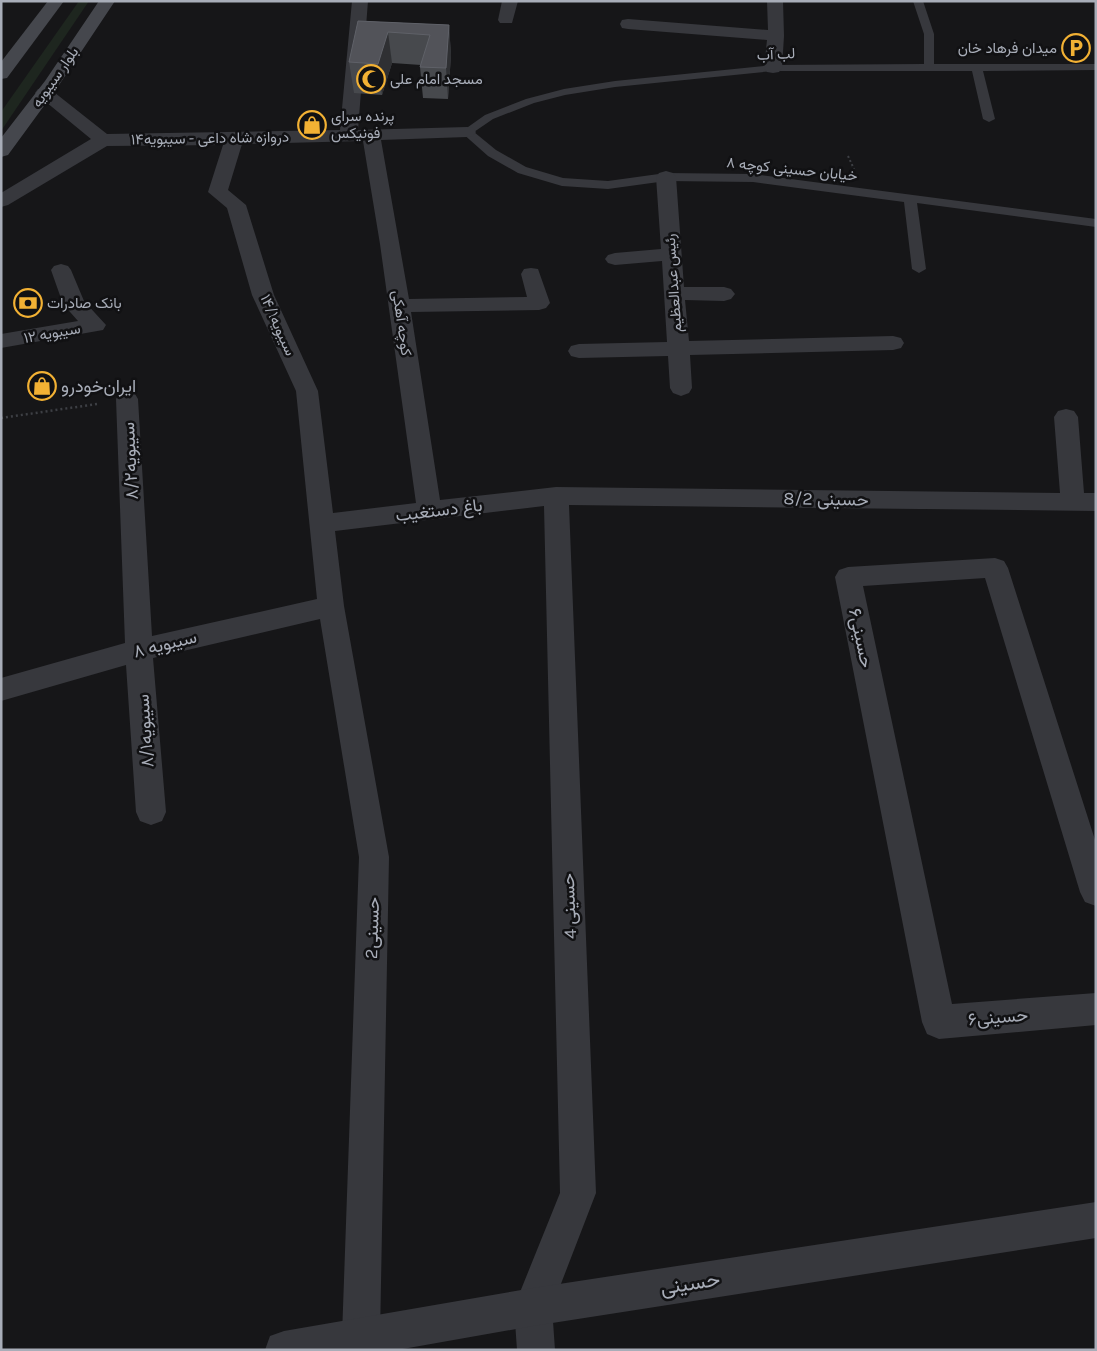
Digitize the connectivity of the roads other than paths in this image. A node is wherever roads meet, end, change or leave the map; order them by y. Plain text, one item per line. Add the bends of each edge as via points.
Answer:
1 (56, 1) edge
2 (106, 1) edge
3 (360, 1) edge
4 (510, 1) edge
5 (775, 1) edge
6 (918, 1) edge
7 (506, 20) dead end
8 (628, 24) dead end
9 (776, 36) junction
10 (355, 43) junction
11 (373, 44) edge
12 (929, 67) junction
13 (977, 67) junction
14 (1096, 67) edge
15 (773, 68) junction
16 (1, 74) edge
17 (44, 93) junction
18 (989, 119) dead end
19 (467, 132) junction
20 (349, 134) junction
21 (371, 136) junction
22 (234, 139) junction
23 (103, 140) junction
24 (1, 151) edge
25 (666, 177) junction
26 (910, 199) junction
27 (1, 201) edge
28 (1096, 223) edge
29 (671, 254) junction
30 (615, 259) dead end
31 (919, 269) dead end
32 (61, 270) dead end
33 (531, 274) dead end
34 (674, 292) junction
35 (724, 294) dead end
36 (399, 306) junction
37 (1, 341) edge
38 (893, 343) dead end
39 (677, 349) junction
40 (579, 352) dead end
41 (681, 388) dead end
42 (127, 399) road end
43 (1066, 417) dead end
44 (556, 496) junction
45 (1084, 502) edge
46 (429, 511) junction
47 (322, 523) junction
48 (331, 606) junction
49 (138, 650) junction
50 (1, 690) edge
51 (151, 812) dead end
52 (1096, 892) edge
53 (1096, 1009) edge
54 (1096, 1220) edge
55 (533, 1307) junction
56 (361, 1336) junction
57 (284, 1350) edge
58 (536, 1350) edge

1 - 16 main road
2 - 17 main road, بلوار سیبویه
3 - 10 street
4 - 7 street
5 - 9 street
6 - 12 lane via 929,34
8 - 9 street
9 - 15 street
10 - 11 street
10 - 20 street
12 - 13 lane, لب آب
12 - 15 lane, لب آب
13 - 14 lane, لب آب
13 - 18 lane
15 - 19 lane, لب آب via 564,92 530,101 489,118
17 - 23 street
17 - 24 main road, بلوار سیبویه
19 - 21 street, دروازه شاه داعی - سیبویه۱۴
19 - 25 lane, خیابان حسینی کوچه ۸ via 492,153 522,170 562,182 608,186
20 - 21 street, دروازه شاه داعی - سیبویه۱۴
20 - 22 street, دروازه شاه داعی - سیبویه۱۴
21 - 36 street, کوچه آهکی
22 - 23 street, دروازه شاه داعی - سیبویه۱۴
22 - 47 street, سیبویه۱۴/۱ via 218,192 236,205 264,295 307,390
23 - 27 street
25 - 26 lane, خیابان حسینی کوچه ۸ via 753,178
25 - 29 street, رئیس عبدالعظیم
26 - 28 lane, خیابان حسینی کوچه ۸
26 - 31 lane
29 - 30 street
29 - 34 street, رئیس عبدالعظیم
32 - 37 street, سیبویه ۱۲ via 74,304 95,325
33 - 36 street via 539,303
34 - 35 street
34 - 39 street, رئیس عبدالعظیم
36 - 46 street, کوچه آهکی
38 - 39 street
39 - 40 street
39 - 41 street, رئیس عبدالعظیم
42 - 49 street, سیبویه۸/۲
43 - 45 street
44 - 45 street, 8/2 حسینی
44 - 46 street, باغ دستغیب
44 - 55 street, حسینی 4 via 578,1193
46 - 47 street, باغ دستغیب
47 - 48 street, حسینی2
48 - 49 street, سیبویه ۸
48 - 56 street, حسینی2 via 374,857
49 - 50 street, سیبویه ۸
49 - 51 street, سیبویه۸/۱
52 - 53 street, حسینی۶ via 995,568 848,577 939,1022
54 - 55 street, حسینی
55 - 56 street, حسینی
55 - 58 street
56 - 57 street, حسینی

